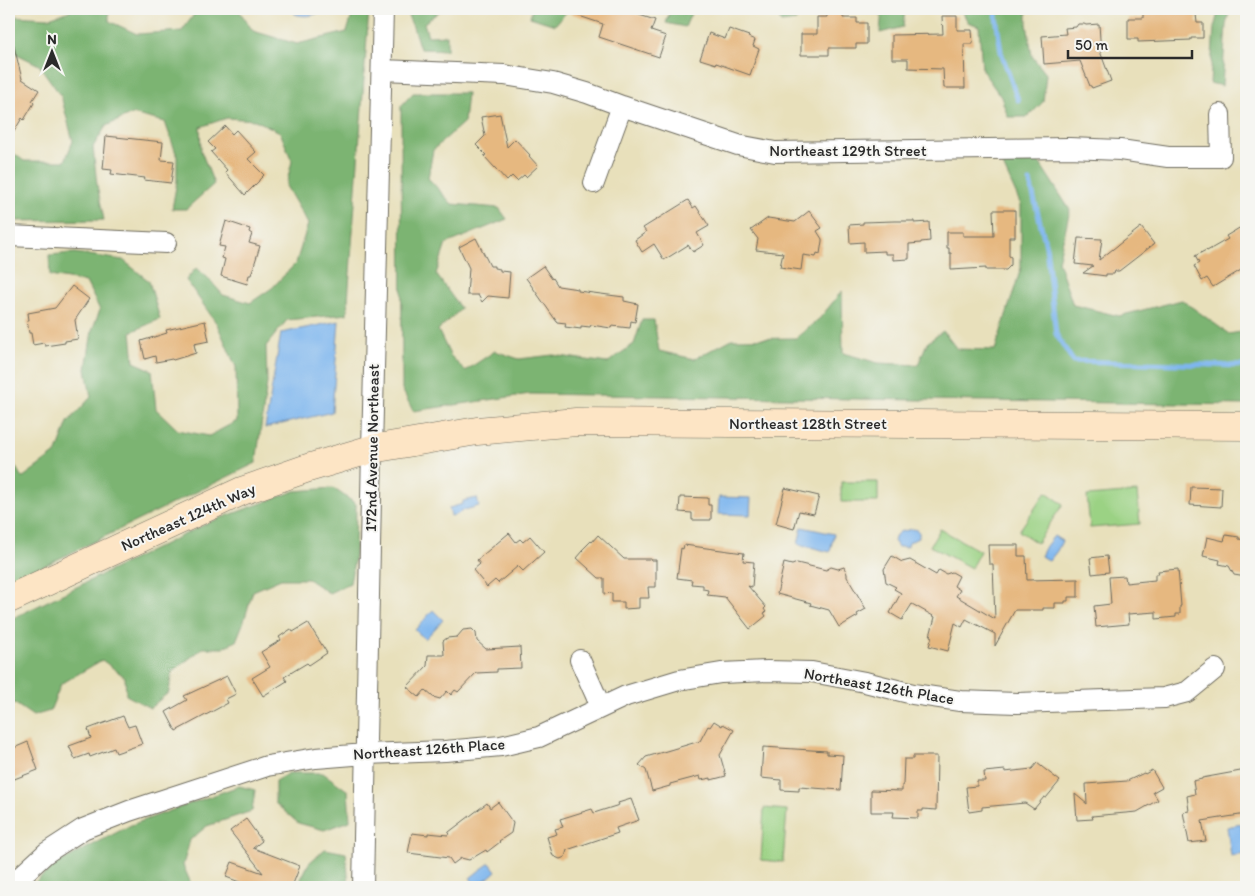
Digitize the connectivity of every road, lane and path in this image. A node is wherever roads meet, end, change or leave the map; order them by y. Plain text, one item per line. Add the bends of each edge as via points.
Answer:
1 (383, 9) edge
2 (382, 70) junction
3 (622, 106) junction
4 (1220, 114) dead end
5 (594, 183) dead end
6 (9, 236) edge
7 (166, 243) dead end
8 (1246, 426) edge
9 (372, 450) junction
10 (9, 599) edge
11 (580, 660) dead end
12 (1215, 669) dead end
13 (601, 707) junction
14 (366, 754) junction
15 (9, 887) edge
16 (364, 887) edge

1 - 2 street, 172nd Avenue Northeast
2 - 3 street, Northeast 129th Street via 504,75 553,83
2 - 9 street, 172nd Avenue Northeast
3 - 4 street, Northeast 129th Street via 738,145 775,152 1069,148 1120,150 1168,157 1221,157
3 - 5 street
6 - 7 street
8 - 9 street, Northeast 128th Street via 576,422 478,431
9 - 10 street, Northeast 124th Way via 242,491
9 - 14 street, 172nd Avenue Northeast
11 - 13 street
12 - 13 street, Northeast 126th Place via 1187,692 1164,698 1017,703 960,701 913,694 812,672 729,672 679,680
13 - 14 street, Northeast 126th Place via 539,737 501,746
14 - 15 street, Northeast 126th Place via 267,766 129,811 83,829 46,853
14 - 16 street, 172nd Avenue Northeast

